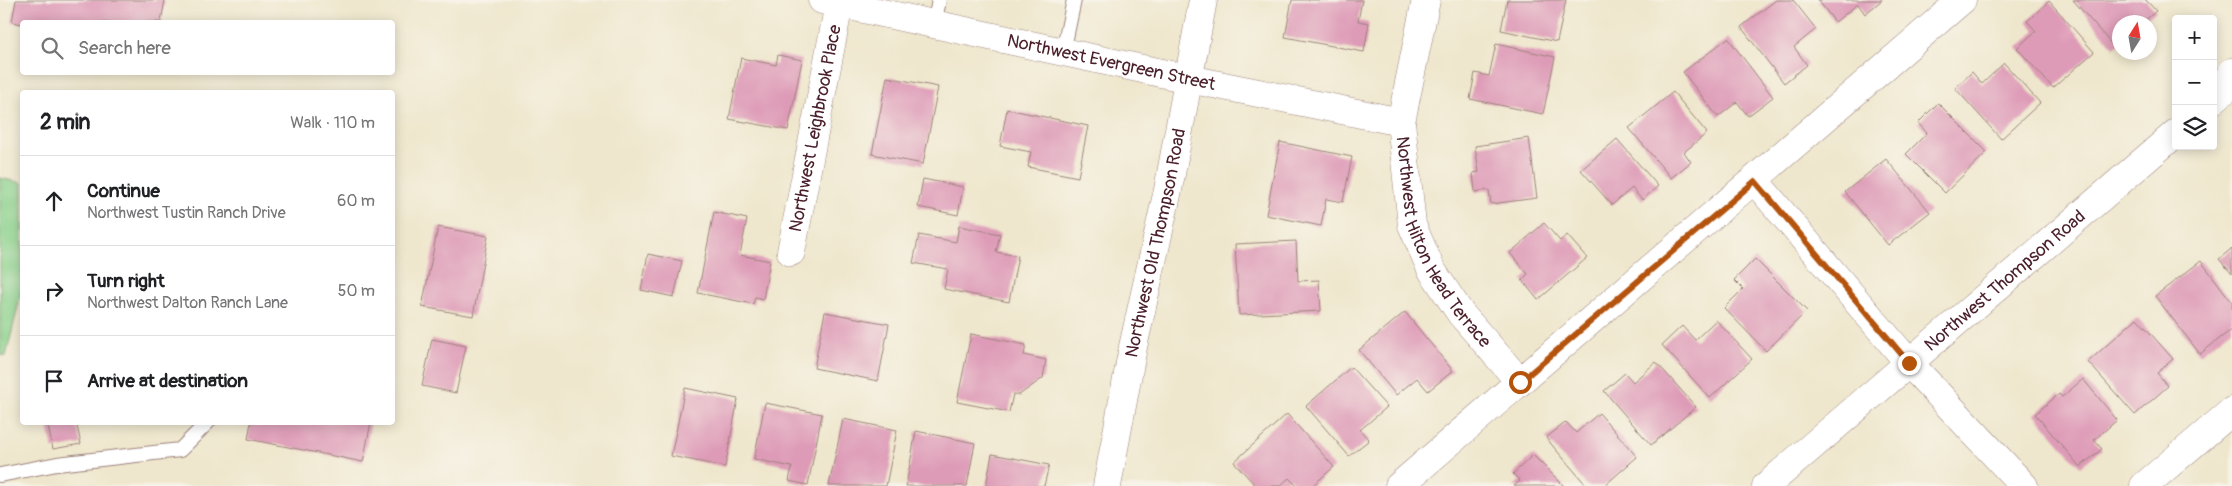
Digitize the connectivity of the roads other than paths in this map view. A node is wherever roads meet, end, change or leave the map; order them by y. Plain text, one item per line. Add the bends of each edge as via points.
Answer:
1 (1074, 0) edge
2 (1203, 0) edge
3 (1426, 0) edge
4 (1962, 0) edge
5 (831, 2) edge
6 (937, 12) edge
7 (1063, 52) junction
8 (1189, 80) junction
9 (1401, 122) junction
10 (2172, 136) edge
11 (1755, 181) junction
12 (791, 252) dead end
13 (1909, 363) junction
14 (1520, 382) junction
15 (2232, 411) edge
16 (205, 425) edge
17 (0, 475) edge
18 (1107, 486) edge
19 (1399, 486) edge
20 (1766, 486) edge
21 (2024, 486) edge
22 (2144, 486) edge

1 - 7 lane
2 - 8 street, Northwest Old Thompson Road
3 - 9 street, Northwest Hilton Head Terrace
4 - 11 street
5 - 6 street, Northwest Evergreen Street
5 - 12 street, Northwest Leighbrook Place
6 - 7 street, Northwest Evergreen Street
7 - 8 street, Northwest Evergreen Street
8 - 9 street, Northwest Evergreen Street
8 - 18 street, Northwest Old Thompson Road
9 - 14 street, Northwest Hilton Head Terrace via 1412,225 1431,269 1461,314
10 - 13 street, Northwest Thompson Road
11 - 13 street
11 - 14 street
13 - 20 street, Northwest Thompson Road
13 - 21 street
14 - 19 street
15 - 22 street
16 - 17 lane via 180,450 57,464

